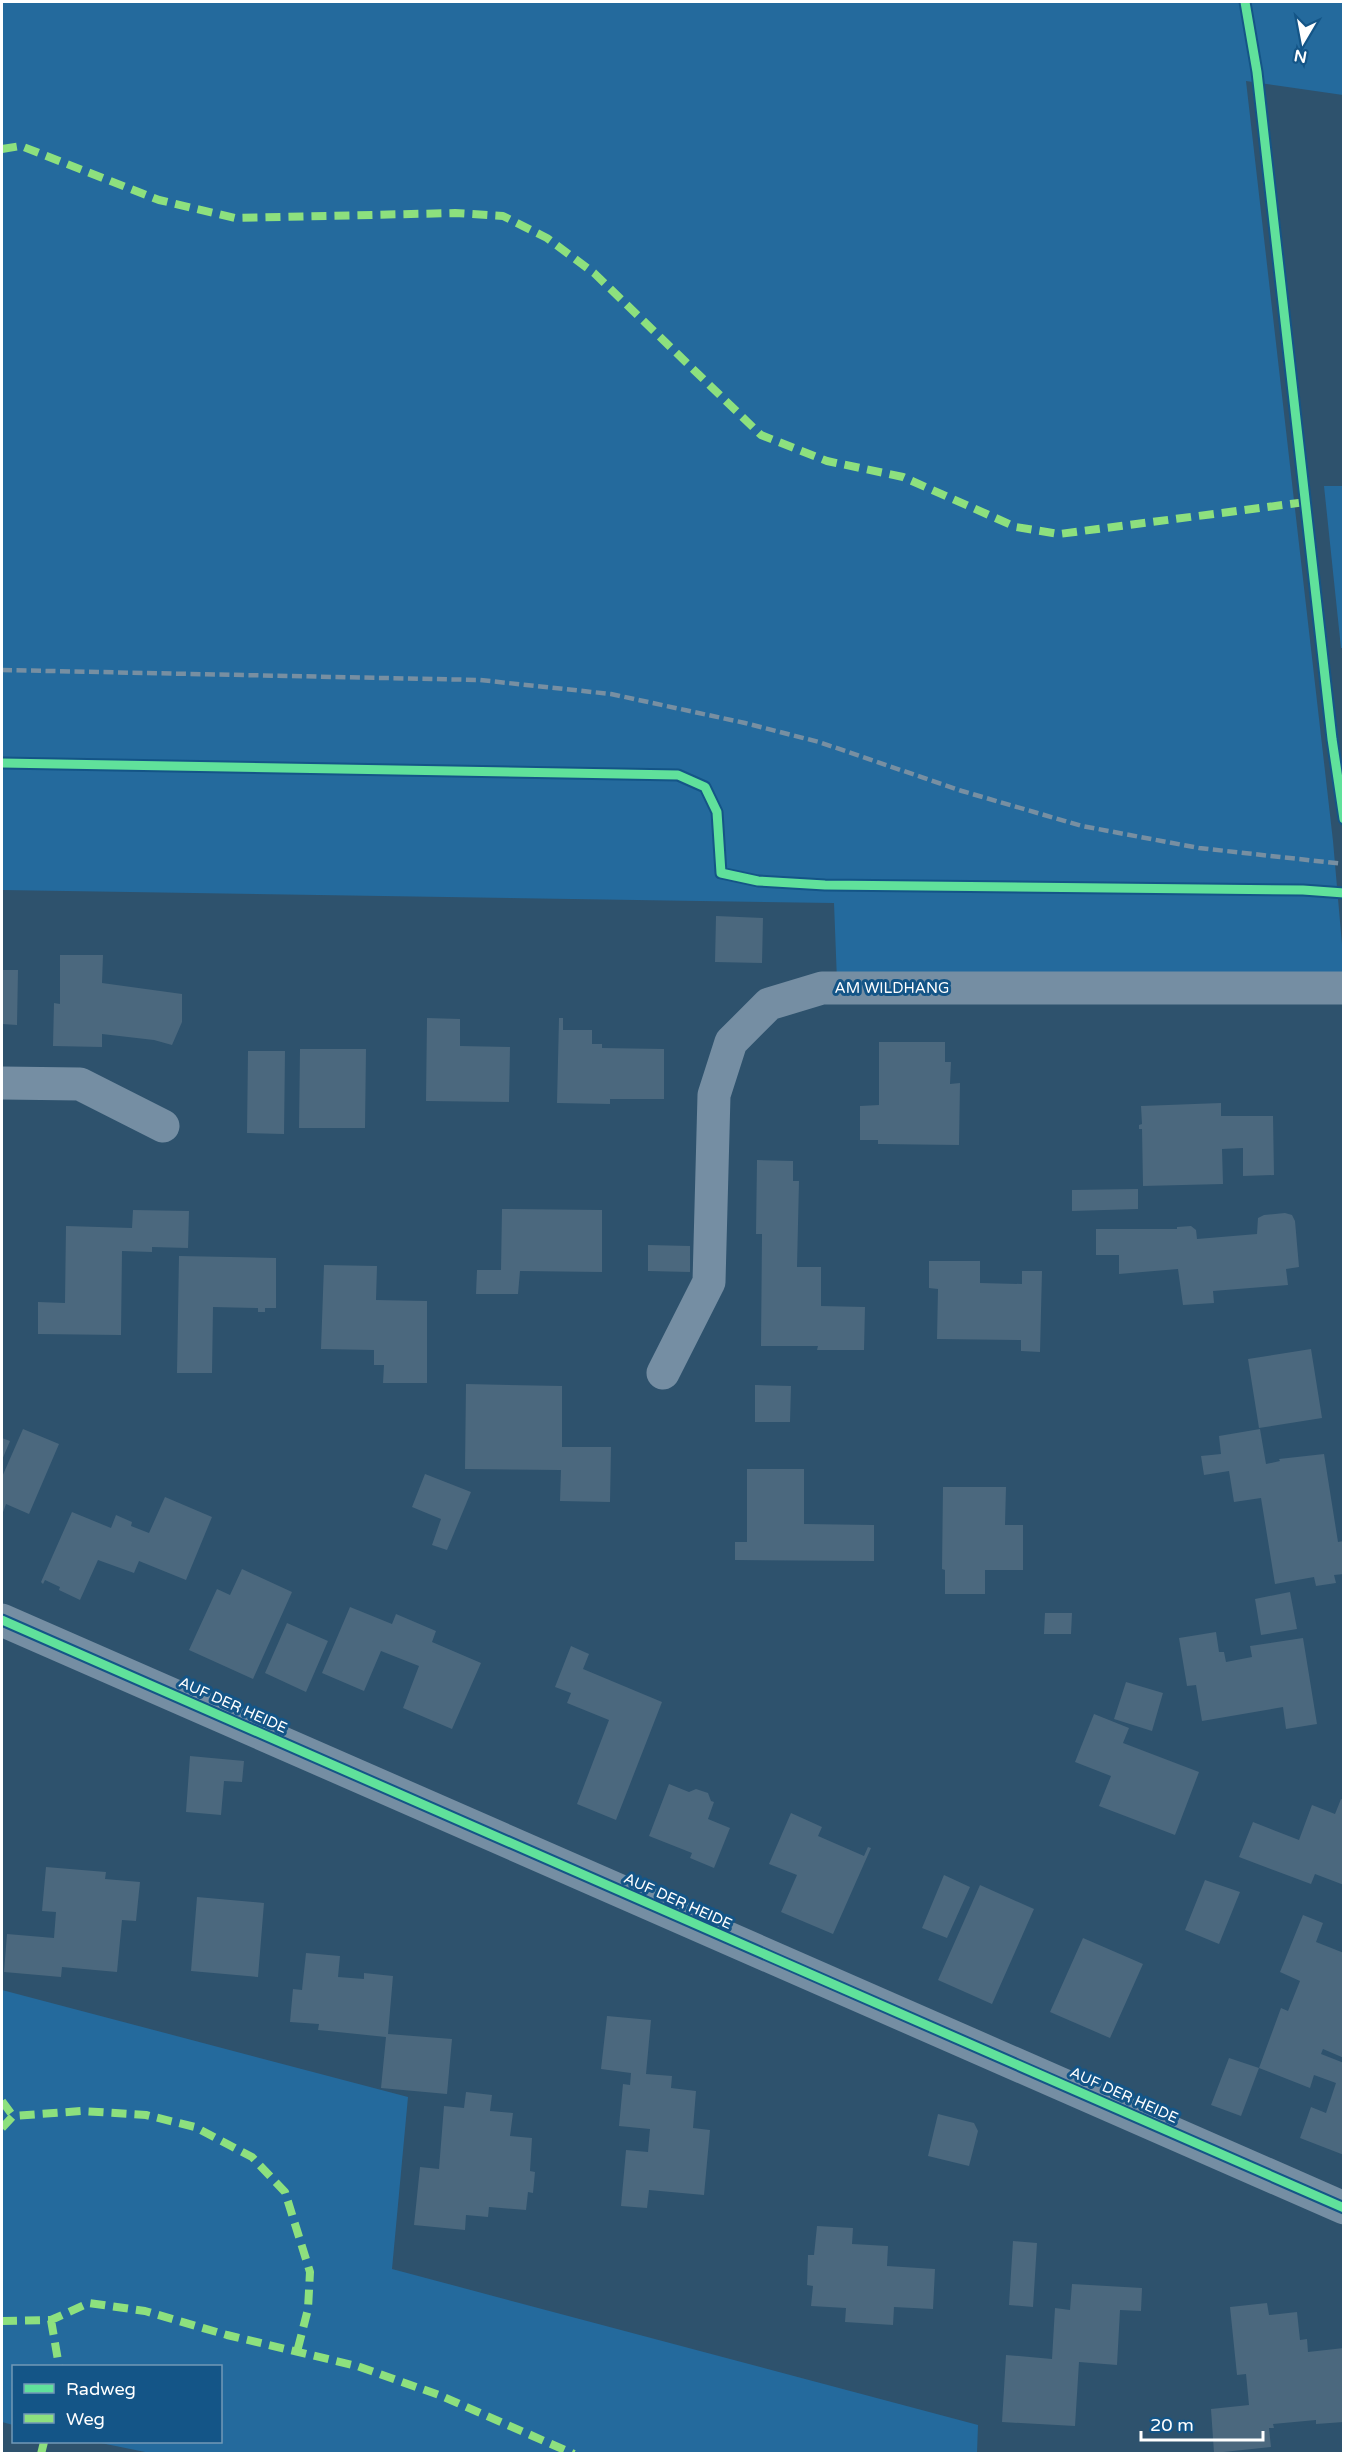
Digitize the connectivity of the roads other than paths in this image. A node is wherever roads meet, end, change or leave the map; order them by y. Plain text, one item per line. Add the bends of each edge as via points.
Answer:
1 (1344, 988) edge
2 (2, 1083) edge
3 (163, 1126) dead end
4 (663, 1372) dead end
5 (2, 1620) edge
6 (1344, 2208) edge

1 - 4 street, AM WILDHANG via 822,988 769,1004 731,1042 714,1095 709,1282
2 - 3 street via 80,1084
5 - 6 street, AUF DER HEIDE

